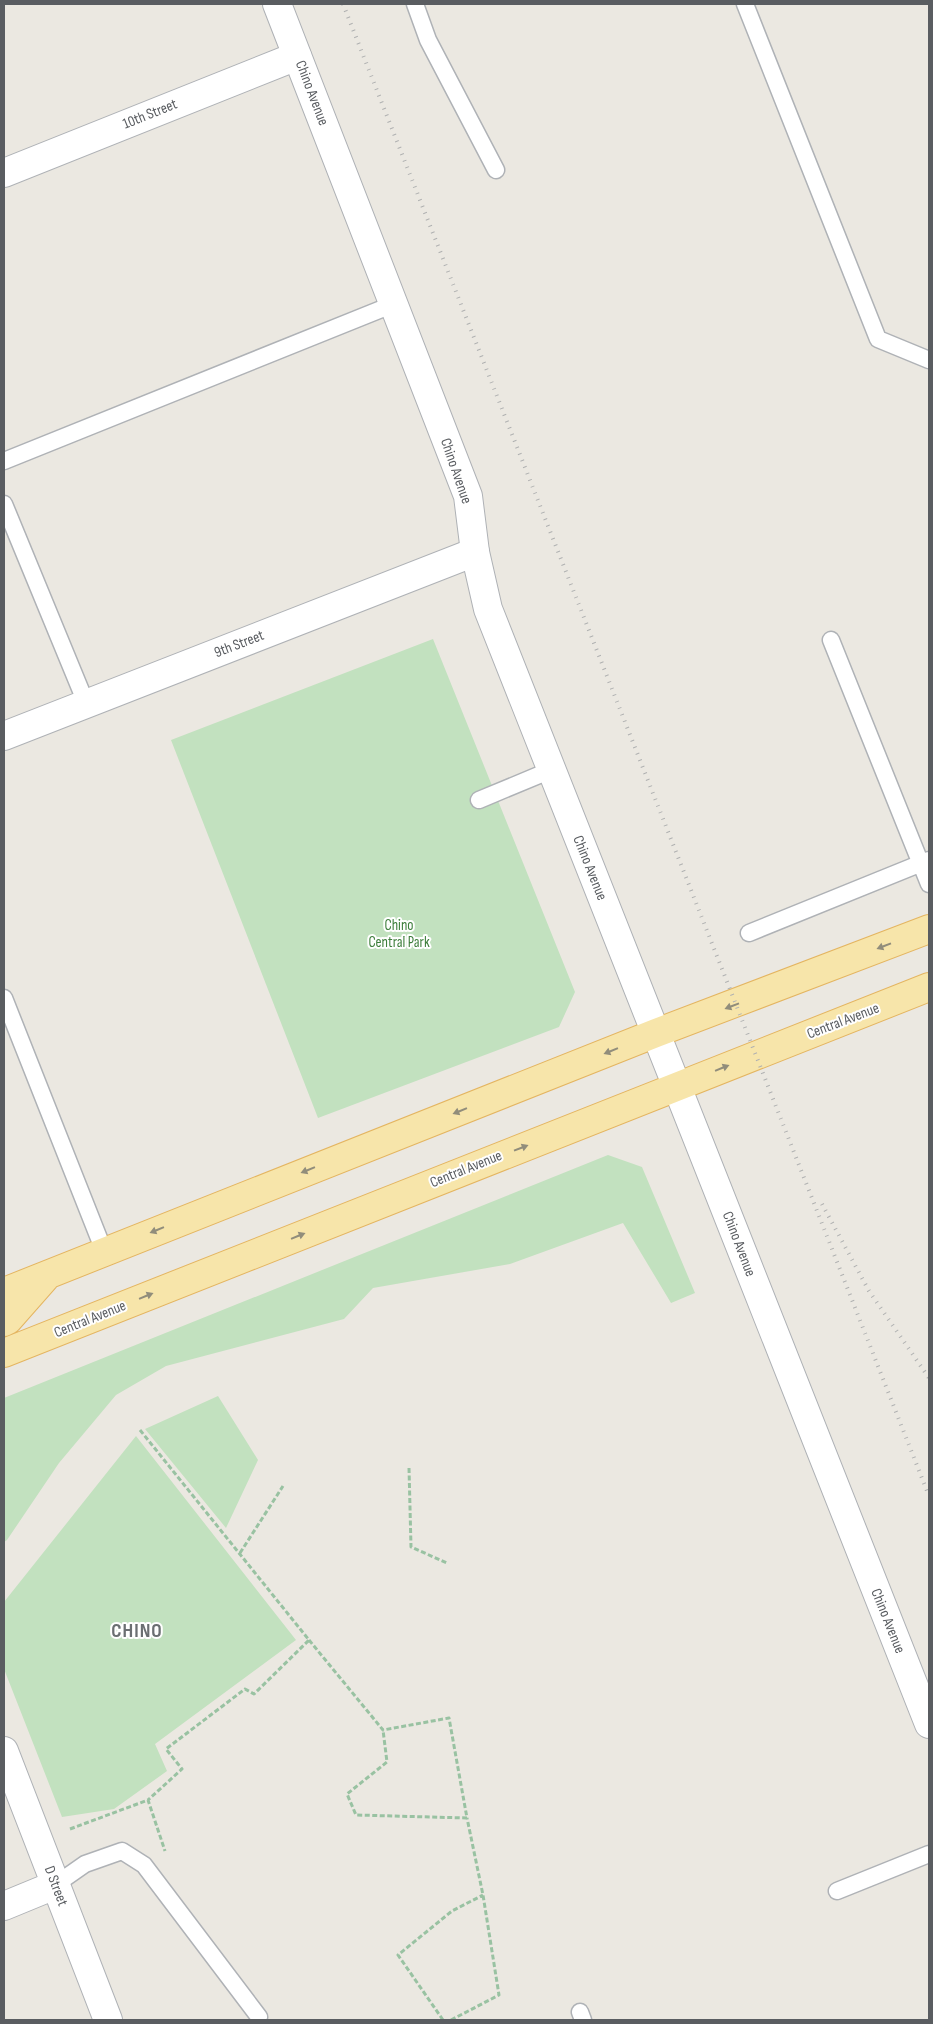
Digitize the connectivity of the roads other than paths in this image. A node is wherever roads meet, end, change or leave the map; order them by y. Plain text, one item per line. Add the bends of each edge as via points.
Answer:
1 (277, 4) edge
2 (415, 4) edge
3 (745, 4) edge
4 (297, 56) junction
5 (496, 170) dead end
6 (4, 173) edge
7 (394, 304) junction
8 (929, 360) edge
9 (4, 461) edge
10 (4, 504) edge
11 (475, 552) junction
12 (831, 640) dead end
13 (86, 703) junction
14 (4, 736) edge
15 (551, 770) junction
16 (479, 800) dead end
17 (925, 862) edge
18 (929, 884) edge
19 (929, 929) edge
20 (750, 933) dead end
21 (929, 987) edge
22 (4, 998) edge
23 (656, 1033) junction
24 (677, 1086) junction
25 (104, 1251) junction
26 (50, 1274) junction
27 (4, 1292) edge
28 (4, 1322) edge
29 (4, 1353) edge
30 (929, 1724) edge
31 (4, 1751) edge
32 (929, 1854) edge
33 (55, 1885) junction
34 (838, 1891) dead end
35 (4, 1906) edge
36 (259, 2017) dead end
37 (108, 2020) edge

1 - 4 main road, Chino Avenue
2 - 5 lane via 428,40
3 - 8 lane via 878,339
4 - 6 main road, 10th Street
4 - 7 main road, Chino Avenue
7 - 9 lane
7 - 11 main road, Chino Avenue via 468,496
10 - 13 lane
11 - 13 main road, 9th Street
11 - 15 main road, Chino Avenue via 488,610
12 - 17 lane
13 - 14 main road, 9th Street
15 - 16 lane
15 - 23 main road, Chino Avenue
17 - 18 lane
17 - 20 lane
19 -> 23 main road
24 -> 21 main road, Central Avenue
22 - 25 lane
23 - 24 main road, Chino Avenue
23 -> 25 main road
29 -> 24 main road, Central Avenue
24 - 30 main road, Chino Avenue
25 - 26 main road
26 - 27 main road
26 - 28 main road
31 - 33 main road, D Street
32 - 34 lane
33 - 35 main road
33 - 36 lane via 85,1864 122,1851 144,1865
33 - 37 main road, D Street

